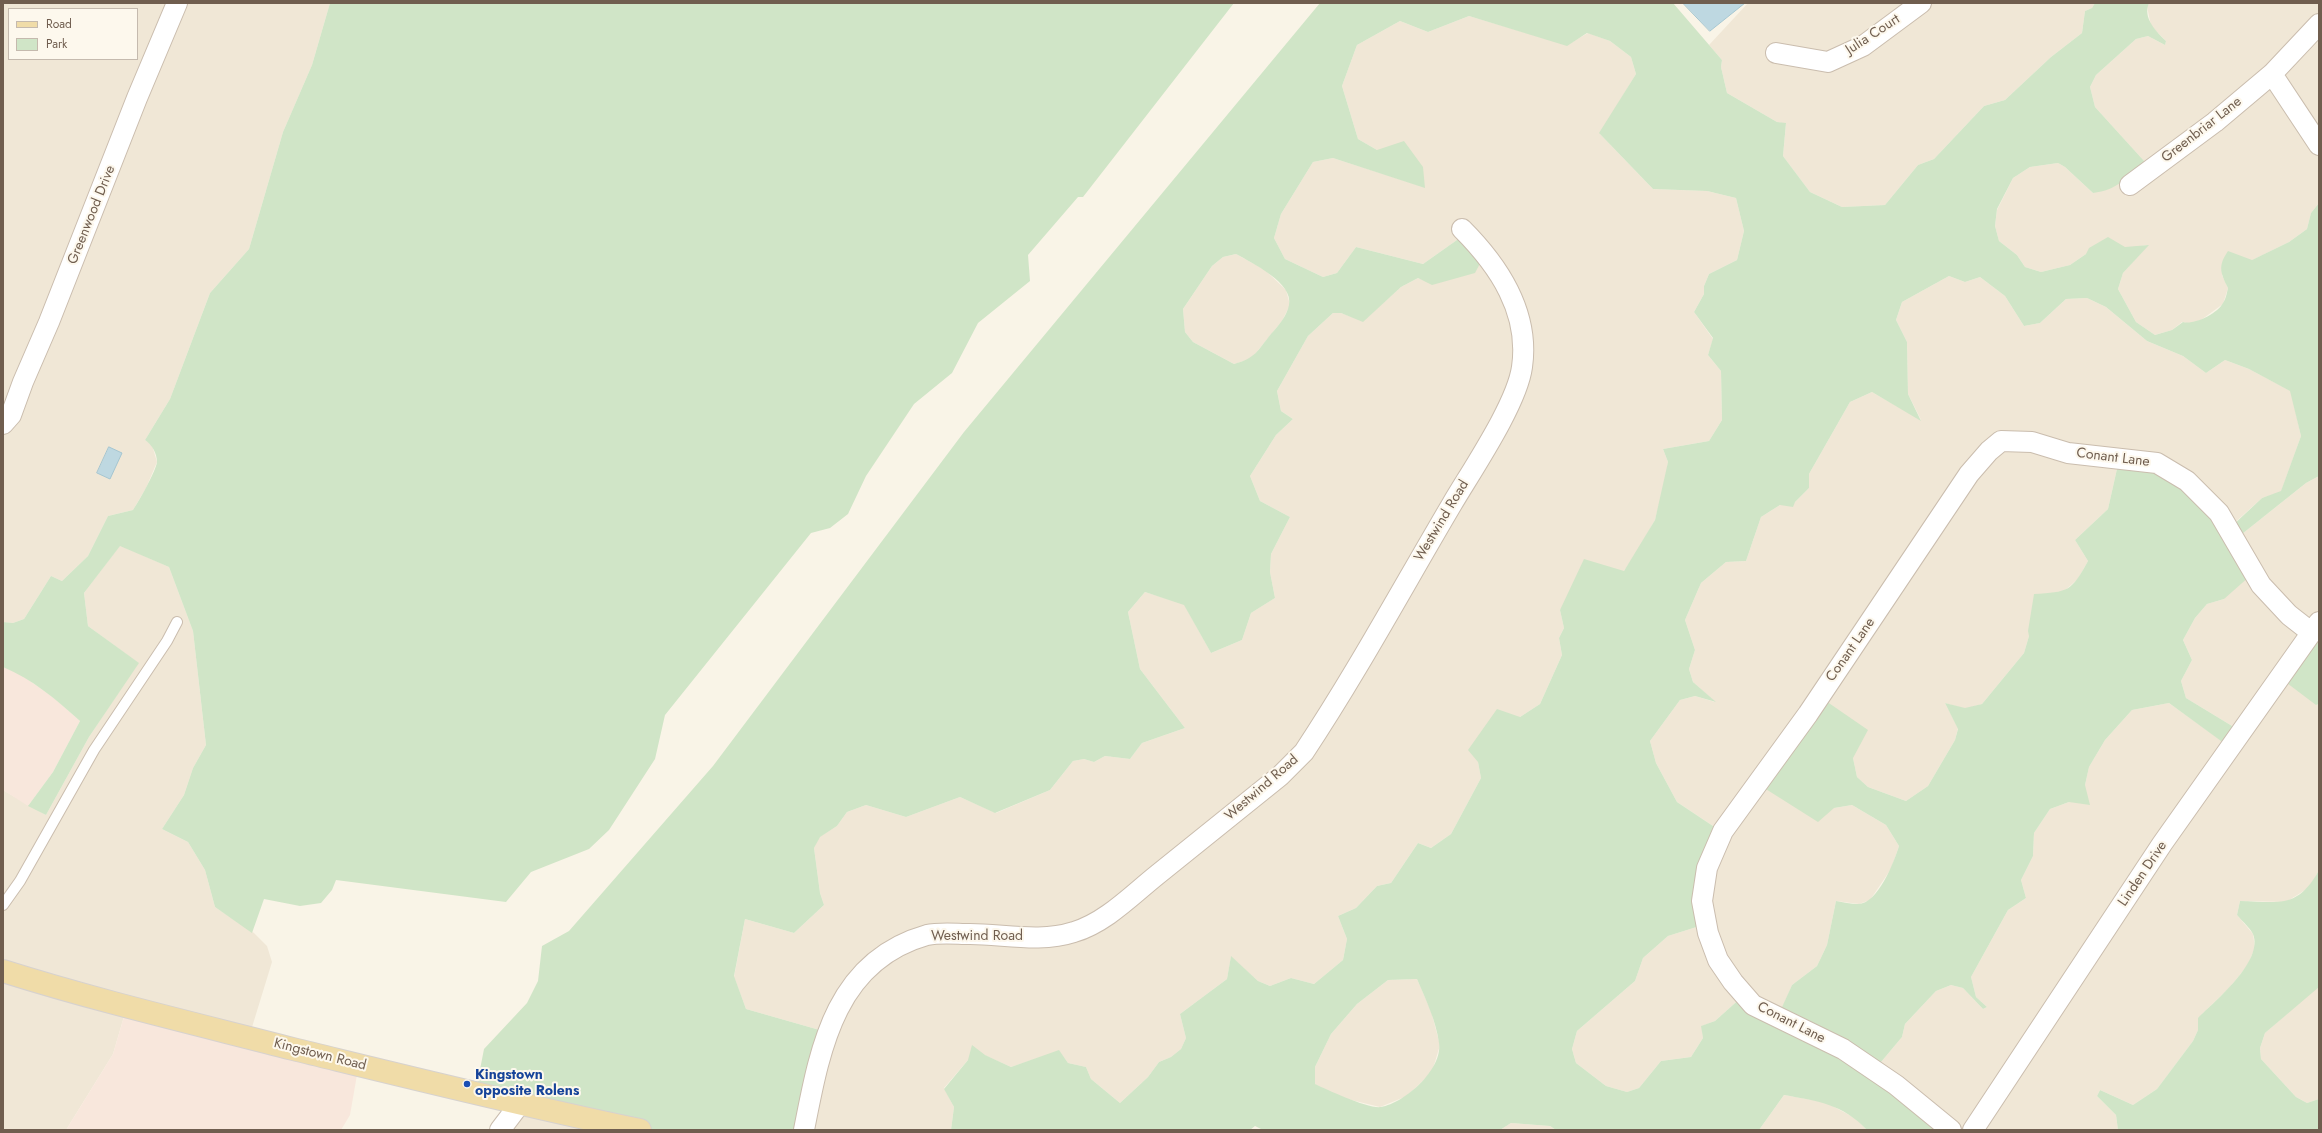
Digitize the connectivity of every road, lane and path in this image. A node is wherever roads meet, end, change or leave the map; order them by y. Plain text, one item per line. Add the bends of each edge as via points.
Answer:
1 (177, 3) edge
2 (1921, 3) edge
3 (2319, 24) edge
4 (1776, 53) dead end
5 (2272, 74) junction
6 (2319, 145) edge
7 (2130, 185) dead end
8 (1462, 229) dead end
9 (6, 416) edge
10 (177, 622) dead end
11 (2315, 628) edge
12 (3, 905) edge
13 (3, 971) edge
14 (519, 1105) junction
15 (500, 1130) edge
16 (640, 1130) edge
17 (804, 1130) edge
18 (1951, 1130) edge
19 (1974, 1130) edge

1 - 9 street, Greenwood Drive via 52,315
2 - 4 street, Julia Court via 1862,46 1828,62
3 - 5 street, Greenbriar Lane
5 - 6 street
5 - 7 street, Greenbriar Lane via 2215,122
8 - 17 street, Westwind Road via 1481,248 1503,278 1516,307 1523,338 1522,368 1510,402 1480,456 1304,752 1280,776 1108,915 1075,932 1044,939 1001,934 929,934 898,947 869,966 847,991 835,1017 814,1075
10 - 12 lane via 94,750 20,881
11 - 18 street, Conant Lane via 2289,615 2261,585 2219,513 2187,481 2157,464 2068,453 2032,442 2001,441 1988,451 1969,474 1808,714 1723,831 1707,868 1702,901 1708,933 1718,960 1753,1005 1843,1050 1896,1085
11 - 19 street, Linden Drive via 2162,844
13 - 14 main road, Kingstown Road via 75,994
14 - 15 street
14 - 16 main road, Kingstown Road

